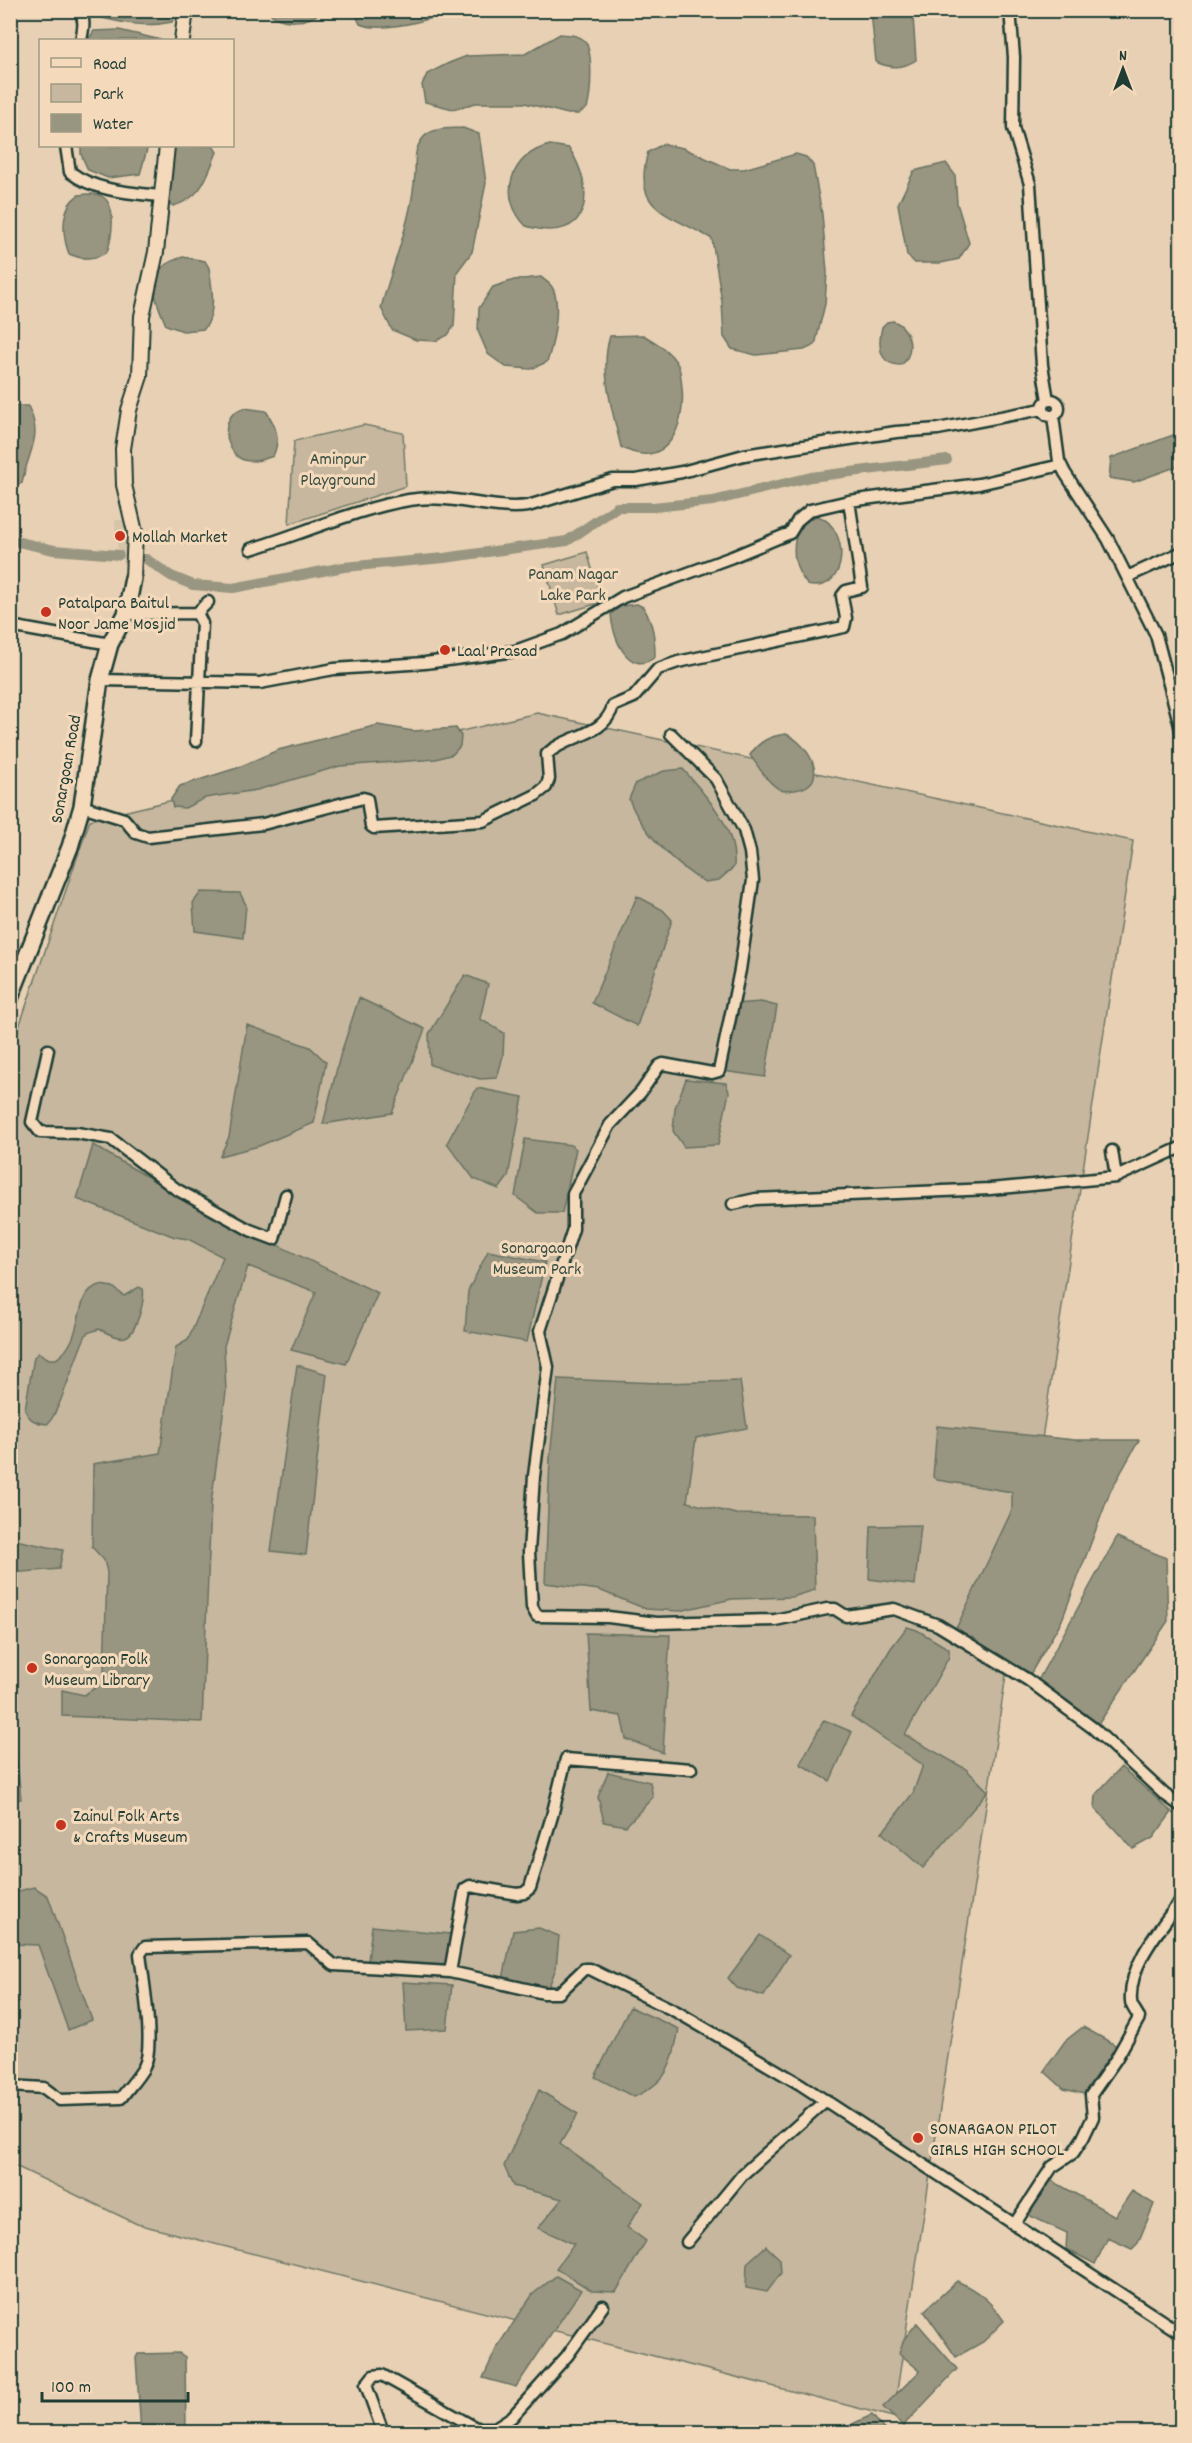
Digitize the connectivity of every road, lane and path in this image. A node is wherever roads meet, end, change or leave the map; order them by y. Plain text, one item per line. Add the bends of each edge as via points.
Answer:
1 (79, 10) edge
2 (186, 10) edge
3 (1010, 10) edge
4 (81, 39) edge
5 (182, 39) edge
6 (66, 147) edge
7 (167, 147) edge
8 (160, 196) junction
9 (1045, 405) junction
10 (1061, 465) junction
11 (849, 501) junction
12 (251, 549) dead end
13 (1182, 552) edge
14 (1129, 576) junction
15 (133, 578) joint
16 (208, 602) dead end
17 (126, 614) junction
18 (197, 614) junction
19 (10, 626) edge
20 (110, 644) junction
21 (100, 680) junction
22 (198, 681) junction
23 (1182, 733) edge
24 (671, 734) dead end
25 (196, 741) dead end
26 (82, 806) junction
27 (10, 998) edge
28 (48, 1050) dead end
29 (1182, 1148) edge
30 (1112, 1151) dead end
31 (1116, 1178) junction
32 (286, 1195) dead end
33 (733, 1204) dead end
34 (691, 1769) dead end
35 (1182, 1807) edge
36 (1182, 1899) edge
37 (450, 1972) junction
38 (10, 2086) edge
39 (826, 2100) junction
40 (1014, 2225) junction
41 (687, 2242) dead end
42 (603, 2306) dead end
43 (1182, 2334) edge
44 (383, 2433) edge

1 - 4 street via 84,24
2 - 5 street
3 - 9 street via 1013,128 1030,184
6 - 8 street via 70,172 82,182 124,193
7 - 8 street
8 - 15 street via 156,252 142,316 140,376 129,410 123,449 124,485 135,532
9 - 10 street via 1057,402 1059,407 1053,416
9 - 12 street via 939,429 744,455 682,472 613,480 516,508 446,497 410,500 366,510
10 - 11 street via 979,484
10 - 14 street
11 - 22 street via 810,510 790,533 622,597 562,633 515,651 425,663 334,669 260,683
11 - 26 street via 862,587 846,591 842,597 844,627 658,669 634,697 614,706 607,722 555,746 547,754 546,787 483,821 374,828 367,799 363,798 263,824 148,837 136,833 124,819
13 - 14 street
14 - 23 street via 1156,635
15 - 17 main road, Sonargoan Road
16 - 18 street
17 - 18 street
17 - 20 main road, Sonargoan Road
18 - 22 street via 202,623
19 - 20 street
20 - 21 main road, Sonargoan Road
21 - 22 street
21 - 26 main road, Sonargoan Road
22 - 25 street
24 - 35 street via 716,779 744,830 753,880 740,970 720,1071 659,1066 610,1125 573,1194 573,1229 540,1331 548,1367 534,1476 529,1552 532,1607 537,1616 608,1617 657,1623 775,1620 827,1609 846,1616 894,1609 938,1625 1028,1680 1093,1728
26 - 27 main road, Sonargoan Road via 70,847
28 - 32 street via 32,1122 40,1132 77,1132 111,1139 176,1189 274,1239
29 - 31 street
30 - 31 street
31 - 33 street
34 - 37 street via 566,1759 530,1888 517,1894 470,1886 465,1889
36 - 40 street via 1134,1977 1131,2000 1139,2018 1091,2095 1093,2117 1083,2138 1073,2152 1052,2167
37 - 38 street via 334,1965 308,1943 145,1947 140,1954 148,2056 121,2098 60,2100 44,2088
37 - 39 street via 555,1994 584,1969 596,1971 677,2012
39 - 40 street
39 - 41 street via 743,2174
40 - 43 street
42 - 44 street via 567,2356 512,2417 495,2428 476,2428 382,2375 373,2376 366,2385

